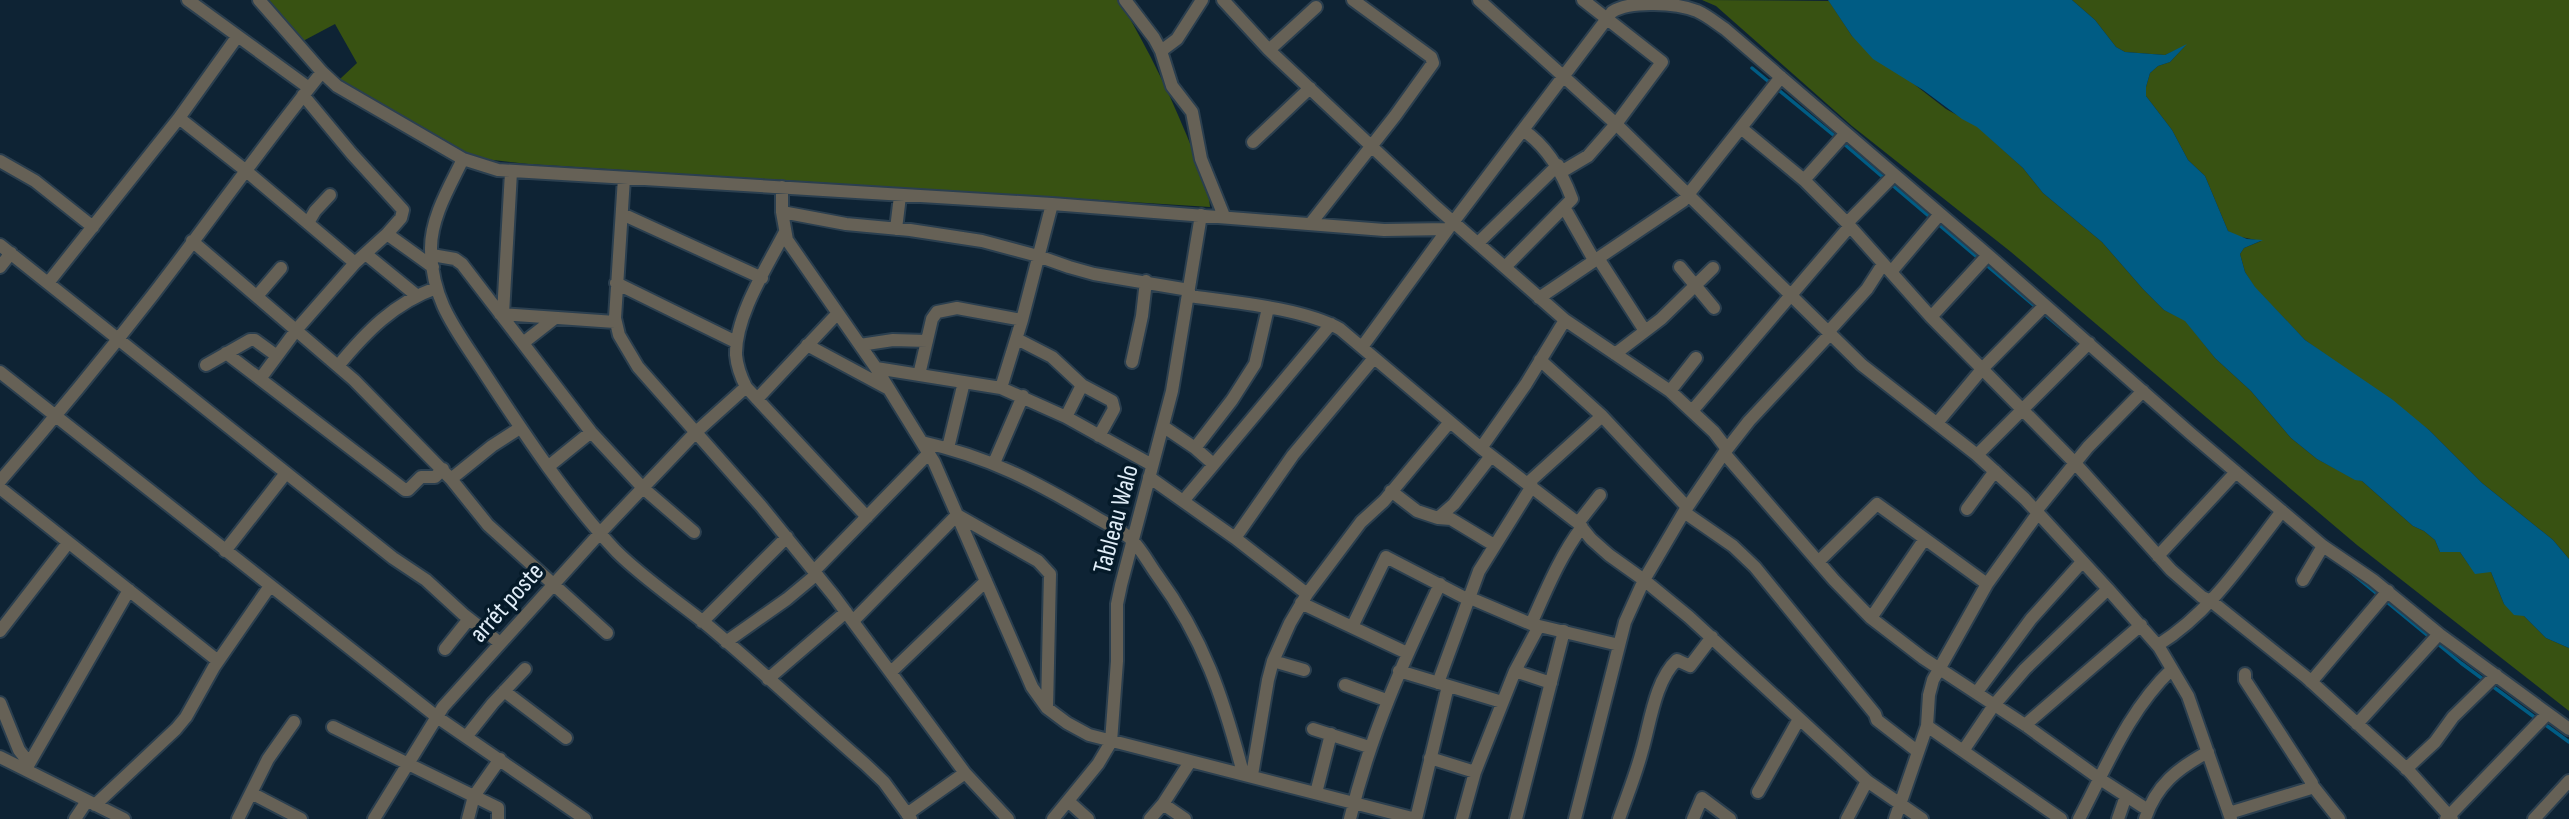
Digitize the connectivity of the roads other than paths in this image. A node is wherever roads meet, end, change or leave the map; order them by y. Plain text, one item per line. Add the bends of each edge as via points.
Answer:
1 (188, 0) edge
2 (260, 0) edge
3 (1125, 0) edge
4 (1202, 0) edge
5 (1223, 0) edge
6 (1353, 0) edge
7 (1479, 0) edge
8 (1583, 0) edge
9 (1315, 7) dead end
10 (1606, 19) junction
11 (237, 37) junction
12 (1269, 50) junction
13 (1161, 51) junction
14 (322, 72) junction
15 (1563, 76) junction
16 (1781, 77) junction
17 (1310, 88) junction
18 (306, 91) junction
19 (179, 118) junction
20 (1616, 124) junction
21 (1741, 128) junction
22 (1523, 130) junction
23 (1845, 134) junction
24 (1253, 142) dead end
25 (1372, 145) junction
26 (463, 159) junction
27 (0, 161) edge
28 (1559, 169) junction
29 (245, 170) junction
30 (511, 172) junction
31 (1894, 175) junction
32 (624, 178) junction
33 (1804, 180) junction
34 (782, 187) junction
35 (330, 195) dead end
36 (1690, 195) junction
37 (900, 196) junction
38 (1052, 204) junction
39 (1564, 207) junction
40 (782, 212) junction
41 (622, 214) junction
42 (1940, 214) junction
43 (1200, 215) junction
44 (1224, 216) junction
45 (308, 223) junction
46 (1311, 223) junction
47 (1451, 225) junction
48 (1849, 225) junction
49 (93, 227) junction
50 (896, 229) junction
51 (785, 232) junction
52 (387, 234) junction
53 (192, 241) junction
54 (1478, 243) junction
55 (0, 245) edge
56 (11, 253) junction
57 (367, 255) junction
58 (1988, 255) junction
59 (1038, 256) junction
60 (1596, 259) junction
61 (432, 261) junction
62 (355, 263) junction
63 (1506, 266) junction
64 (0, 267) edge
65 (1680, 267) dead end
66 (282, 268) dead end
67 (1713, 268) dead end
68 (1887, 268) junction
69 (762, 278) junction
70 (1146, 281) junction
71 (48, 283) junction
72 (616, 283) junction
73 (1696, 287) junction
74 (436, 288) junction
75 (1189, 293) junction
76 (1793, 295) junction
77 (257, 296) junction
78 (416, 296) junction
79 (1539, 298) junction
80 (2045, 304) junction
81 (1268, 308) junction
82 (1714, 308) dead end
83 (837, 313) junction
84 (502, 314) junction
85 (1931, 317) junction
86 (555, 318) junction
87 (1022, 320) junction
88 (1566, 320) junction
89 (615, 322) junction
90 (1331, 324) junction
91 (297, 329) junction
92 (1644, 331) junction
93 (1830, 332) junction
94 (1017, 339) junction
95 (117, 340) junction
96 (927, 341) junction
97 (736, 342) junction
98 (523, 343) junction
99 (2090, 343) junction
100 (807, 345) junction
101 (860, 345) junction
102 (1362, 348) junction
103 (226, 353) junction
104 (1615, 354) junction
105 (276, 356) junction
106 (1374, 358) junction
107 (1696, 358) dead end
108 (1541, 360) junction
109 (1132, 362) dead end
110 (206, 365) dead end
111 (338, 366) junction
112 (876, 368) junction
113 (1983, 368) junction
114 (0, 372) edge
115 (919, 375) junction
116 (260, 379) junction
117 (964, 382) junction
118 (1082, 385) junction
119 (746, 387) junction
120 (1001, 388) junction
121 (889, 389) junction
122 (1670, 391) junction
123 (2143, 391) junction
124 (1023, 396) junction
125 (757, 399) junction
126 (2023, 409) junction
127 (1692, 411) junction
128 (57, 416) junction
129 (1602, 416) junction
130 (1066, 417) junction
131 (1449, 423) junction
132 (1937, 423) junction
133 (1164, 427) junction
134 (520, 428) junction
135 (591, 432) junction
136 (695, 433) junction
137 (1099, 436) junction
138 (925, 448) junction
139 (948, 448) junction
140 (1195, 448) junction
141 (1725, 451) junction
142 (1486, 452) junction
143 (1977, 455) junction
144 (2074, 462) junction
145 (994, 463) junction
146 (1212, 463) junction
147 (549, 466) junction
148 (1151, 471) junction
149 (1995, 471) junction
150 (2236, 472) junction
151 (286, 473) junction
152 (447, 474) junction
153 (0, 481) edge
154 (1530, 484) junction
155 (0, 488) edge
156 (643, 488) junction
157 (1391, 491) junction
158 (1600, 495) dead end
159 (1184, 500) junction
160 (1967, 509) dead end
161 (1686, 510) junction
162 (2282, 511) junction
163 (2037, 512) junction
164 (957, 514) junction
165 (867, 517) junction
166 (1438, 518) junction
167 (1580, 525) junction
168 (694, 532) dead end
169 (600, 533) junction
170 (787, 537) junction
171 (1235, 538) junction
172 (1132, 539) junction
173 (1924, 540) junction
174 (68, 543) junction
175 (1494, 545) junction
176 (2323, 546) junction
177 (225, 551) junction
178 (2158, 556) junction
179 (1819, 561) junction
180 (2082, 562) junction
181 (816, 573) junction
182 (1644, 580) junction
183 (2303, 580) dead end
184 (985, 581) junction
185 (1440, 584) junction
186 (1987, 584) junction
187 (552, 585) junction
188 (270, 586) junction
189 (2108, 589) junction
190 (129, 590) junction
191 (2388, 591) junction
192 (1304, 599) junction
193 (1469, 599) junction
194 (2211, 601) junction
195 (849, 616) junction
196 (1871, 618) junction
197 (469, 619) junction
198 (702, 622) junction
199 (1535, 625) junction
200 (2141, 625) junction
201 (1352, 628) junction
202 (0, 631) edge
203 (1564, 631) junction
204 (607, 633) dead end
205 (2439, 634) junction
206 (1712, 637) junction
207 (726, 642) junction
208 (500, 643) junction
209 (1619, 645) junction
210 (2158, 645) junction
211 (445, 649) dead end
212 (1407, 653) junction
213 (218, 661) junction
214 (1273, 661) junction
215 (1940, 668) junction
216 (524, 669) dead end
217 (2172, 669) junction
218 (1304, 670) dead end
219 (1399, 671) junction
220 (1515, 671) junction
221 (891, 672) junction
222 (2245, 674) dead end
223 (2496, 675) junction
224 (768, 679) junction
225 (2311, 682) junction
226 (1551, 683) junction
227 (1443, 684) junction
228 (1345, 685) dead end
229 (504, 691) junction
230 (1977, 692) junction
231 (1386, 700) junction
232 (1502, 702) junction
233 (0, 703) edge
234 (1994, 705) junction
235 (1048, 708) junction
236 (2547, 714) junction
237 (437, 718) junction
238 (1799, 719) junction
239 (293, 722) dead end
240 (2357, 724) junction
241 (2025, 725) junction
242 (1927, 726) junction
243 (333, 727) dead end
244 (1313, 729) dead end
245 (2569, 729) edge
246 (1331, 734) junction
247 (466, 737) junction
248 (566, 738) dead end
249 (1111, 742) junction
250 (1370, 747) junction
251 (1917, 751) junction
252 (1963, 751) junction
253 (2208, 752) junction
254 (0, 757) edge
255 (1430, 758) junction
256 (500, 759) junction
257 (1190, 762) junction
258 (409, 763) junction
259 (27, 766) junction
260 (2406, 769) junction
261 (1475, 772) junction
262 (965, 773) junction
263 (1247, 774) junction
264 (2100, 779) junction
265 (1867, 781) junction
266 (2569, 781) edge
267 (2312, 785) junction
268 (1758, 792) dead end
269 (251, 793) junction
270 (1316, 793) junction
271 (474, 796) junction
272 (2126, 796) junction
273 (1068, 801) junction
274 (91, 803) junction
275 (1163, 804) junction
276 (1354, 804) junction
277 (1899, 804) junction
278 (2146, 814) edge
279 (2230, 816) edge
280 (909, 817) edge
281 (2449, 818) edge
282 (75, 819) edge
283 (124, 819) edge
284 (237, 819) edge
285 (302, 819) edge
286 (374, 819) edge
287 (468, 819) edge
288 (498, 819) edge
289 (585, 819) edge
290 (1008, 819) edge
291 (1053, 819) edge
292 (1088, 819) edge
293 (1150, 819) edge
294 (1185, 819) edge
295 (1350, 819) edge
296 (1416, 819) edge
297 (1462, 819) edge
298 (1517, 819) edge
299 (1575, 819) edge
300 (1619, 819) edge
301 (1693, 819) edge
302 (1730, 819) edge
303 (1847, 819) edge
304 (1895, 819) edge
305 (1922, 819) edge
306 (2061, 819) edge
307 (2079, 819) edge
308 (2118, 819) edge
309 (2339, 819) edge
310 (2534, 819) edge

1 - 11 street
2 - 14 street
3 - 13 street
4 - 13 street via 1177,39
5 - 12 street
6 - 25 street via 1433,62
7 - 15 street
8 - 10 street
9 - 12 street
10 - 15 street
10 - 16 street via 1625,5 1684,7 1725,29
10 - 20 street via 1662,62
11 - 18 street
11 - 19 street
12 - 17 street
13 - 44 street via 1172,86 1192,112 1201,159
14 - 18 street
14 - 26 street via 337,86
15 - 20 street
15 - 22 street
16 - 21 street
16 - 23 street
17 - 24 street
17 - 25 street
18 - 29 street
18 - 52 street via 352,154 403,210
19 - 29 street
19 - 49 street
20 - 28 street via 1583,160
20 - 36 street
21 - 33 street
21 - 36 street
22 - 28 street
22 - 47 street
23 - 31 street
23 - 33 street
25 - 46 street
25 - 47 street
26 - 30 street
26 - 61 street via 435,223
27 - 49 street via 35,181
28 - 39 street via 1572,199
28 - 54 street
29 - 45 street
29 - 53 street
30 - 32 street
30 - 84 street
31 - 42 street
31 - 48 street
32 - 34 street
32 - 41 street
33 - 48 street
34 - 37 street
34 - 40 street
35 - 45 street
36 - 60 street
36 - 76 street
37 - 38 street
37 - 50 street
38 - 43 street
38 - 59 street
39 - 60 street
39 - 63 street
40 - 50 street
40 - 51 street
41 - 69 street
41 - 72 street
42 - 58 street
42 - 68 street
43 - 44 street
43 - 75 street, Tableau Walo
44 - 46 street
45 - 62 street
46 - 47 street via 1387,230
47 - 54 street
47 - 102 street
48 - 68 street
48 - 76 street
49 - 71 street
50 - 59 street via 982,241
51 - 69 street
51 - 83 street via 794,253
52 - 57 street
52 - 61 street
53 - 77 street
53 - 95 street
54 - 63 street
55 - 56 street
56 - 64 street
56 - 71 street
57 - 62 street
57 - 78 street
58 - 80 street
58 - 85 street
59 - 70 street via 1094,274
59 - 87 street
60 - 79 street
60 - 92 street
61 - 74 street
61 - 84 street via 458,261
62 - 91 street
63 - 79 street
65 - 73 street
66 - 77 street
67 - 73 street
68 - 85 street
68 - 93 street
69 - 97 street
70 - 75 street
70 - 109 street
71 - 95 street
72 - 89 street
72 - 97 street
73 - 82 street
73 - 92 street
74 - 78 street
74 - 134 street via 454,329
75 - 81 street
75 - 133 street, Tableau Walo
76 - 93 street
76 - 127 street
77 - 91 street
78 - 111 street via 387,314
79 - 88 street
80 - 99 street
80 - 113 street
81 - 90 street
81 - 140 street via 1255,364
83 - 100 street
83 - 101 street
84 - 86 street
84 - 98 street
85 - 113 street
86 - 89 street
86 - 98 street
87 - 94 street
87 - 96 street via 957,308 937,312
88 - 104 street
88 - 108 street
89 - 136 street via 627,352
90 - 102 street
90 - 146 street
91 - 105 street
91 - 111 street
92 - 104 street
93 - 132 street via 1881,381
93 - 141 street
94 - 118 street via 1052,357
94 - 120 street
95 - 128 street
95 - 151 street
96 - 101 street
96 - 115 street
97 - 119 street via 736,359
98 - 135 street
99 - 123 street
99 - 126 street
100 - 121 street
100 - 125 street
101 - 112 street
102 - 106 street
103 - 105 street via 255,340
103 - 110 street
103 - 116 street
104 - 122 street
105 - 116 street
106 - 131 street
106 - 171 street via 1293,455
107 - 122 street
108 - 129 street
108 - 142 street
111 - 152 street
112 - 115 street
112 - 121 street
113 - 126 street
113 - 132 street
114 - 128 street
115 - 117 street
116 - 152 street via 405,490 421,477
117 - 120 street
117 - 139 street
118 - 130 street
118 - 137 street via 1114,405
119 - 125 street
119 - 136 street, arrét poste
120 - 124 street
121 - 138 street
122 - 127 street
123 - 144 street
123 - 150 street
124 - 130 street
124 - 145 street
125 - 165 street
126 - 143 street
126 - 144 street
127 - 141 street via 1714,432
128 - 153 street
128 - 177 street
129 - 154 street
129 - 161 street
130 - 137 street
131 - 142 street
131 - 157 street
132 - 143 street
133 - 140 street
133 - 148 street, Tableau Walo
134 - 147 street
134 - 152 street
135 - 147 street
135 - 156 street
136 - 156 street, arrét poste
136 - 170 street
137 - 148 street
138 - 139 street
138 - 164 street
138 - 165 street
139 - 145 street
140 - 146 street
141 - 161 street
141 - 179 street
142 - 154 street
142 - 166 street via 1454,504
143 - 149 street
144 - 163 street
144 - 178 street
145 - 172 street
146 - 159 street
147 - 169 street
148 - 159 street
148 - 172 street, Tableau Walo
149 - 160 street
149 - 163 street
150 - 162 street
150 - 178 street
151 - 177 street
151 - 197 street via 426,580
152 - 187 street via 483,520
154 - 167 street
154 - 175 street
155 - 174 street
156 - 168 street
156 - 169 street, arrét poste
157 - 166 street via 1418,511
157 - 192 street
158 - 167 street
159 - 171 street
161 - 182 street
161 - 251 street via 1742,554 1877,720
162 - 176 street
162 - 194 street
163 - 180 street
163 - 186 street
164 - 184 street
164 - 195 street
164 - 235 street via 1038,561 1050,574
165 - 181 street
166 - 175 street via 1451,519
167 - 182 street via 1609,555
167 - 199 street
169 - 187 street, arrét poste
169 - 198 street
170 - 181 street
170 - 198 street
171 - 192 street
172 - 249 street, Tableau Walo via 1117,604
172 - 263 street via 1186,615 1204,651
173 - 179 street via 1877,504
173 - 186 street
173 - 196 street
174 - 190 street
174 - 202 street
175 - 193 street
176 - 183 street
176 - 191 street
177 - 188 street
178 - 194 street
179 - 196 street
180 - 189 street
180 - 230 street via 2031,619
181 - 195 street
181 - 207 street
182 - 206 street
182 - 209 street
184 - 221 street
184 - 235 street via 1032,687
185 - 193 street
185 - 201 street via 1386,557
185 - 212 street
186 - 215 street
187 - 204 street
187 - 208 street, arrét poste
188 - 213 street
188 - 237 street
189 - 200 street
189 - 234 street via 2043,650
190 - 213 street
190 - 259 street
191 - 205 street
191 - 225 street
192 - 201 street
192 - 214 street
193 - 199 street
193 - 227 street
194 - 210 street
194 - 225 street
195 - 221 street
195 - 224 street
196 - 215 street
197 - 208 street
197 - 211 street
198 - 207 street
199 - 203 street
199 - 220 street
200 - 210 street
200 - 241 street
201 - 212 street
203 - 209 street
203 - 226 street
205 - 223 street
205 - 240 street
206 - 238 street
206 - 300 street via 1690,666 1677,660 1669,670
207 - 224 street
208 - 237 street, arrét poste
209 - 299 street
210 - 217 street
212 - 219 street
213 - 274 street via 168,739
214 - 218 street
214 - 263 street
215 - 230 street
215 - 242 street via 1929,695
216 - 229 street
217 - 253 street via 2188,696
217 - 264 street via 2135,712
219 - 227 street
219 - 231 street
220 - 226 street
220 - 232 street
221 - 262 street
222 - 267 street via 2264,713
223 - 236 street
223 - 260 street
224 - 280 street via 876,774
225 - 240 street
226 - 298 street
227 - 232 street
227 - 255 street
228 - 231 street
229 - 247 street
229 - 248 street
230 - 234 street
231 - 250 street
232 - 261 street
233 - 259 street
234 - 241 street
234 - 252 street
235 - 249 street via 1078,730
236 - 245 street
236 - 281 street
237 - 247 street
237 - 258 street, arrét poste
238 - 265 street
238 - 268 street
239 - 269 street
240 - 260 street
241 - 264 street
242 - 251 street
242 - 252 street
243 - 258 street
244 - 246 street
246 - 250 street
246 - 270 street
247 - 256 street
249 - 257 street
249 - 273 street, Tableau Walo
250 - 276 street
251 - 277 street
252 - 306 street
253 - 278 street via 2172,775
253 - 279 street
254 - 259 street
255 - 261 street
255 - 296 street
256 - 271 street
256 - 289 street
257 - 263 street
257 - 275 street
258 - 271 street
258 - 286 street, arrét poste
259 - 274 street
260 - 281 street
261 - 297 street
262 - 280 street
262 - 290 street
263 - 270 street
264 - 272 street
264 - 307 street
265 - 277 street
265 - 303 street
266 - 310 street
267 - 279 street
267 - 309 street
269 - 284 street
269 - 285 street
270 - 276 street
271 - 287 street
271 - 288 street via 498,808
272 - 278 street
272 - 308 street
273 - 291 street, Tableau Walo
273 - 292 street
274 - 282 street
274 - 283 street
275 - 293 street
275 - 294 street
276 - 295 street
276 - 296 street
277 - 304 street
277 - 305 street
301 - 302 street via 1702,799

